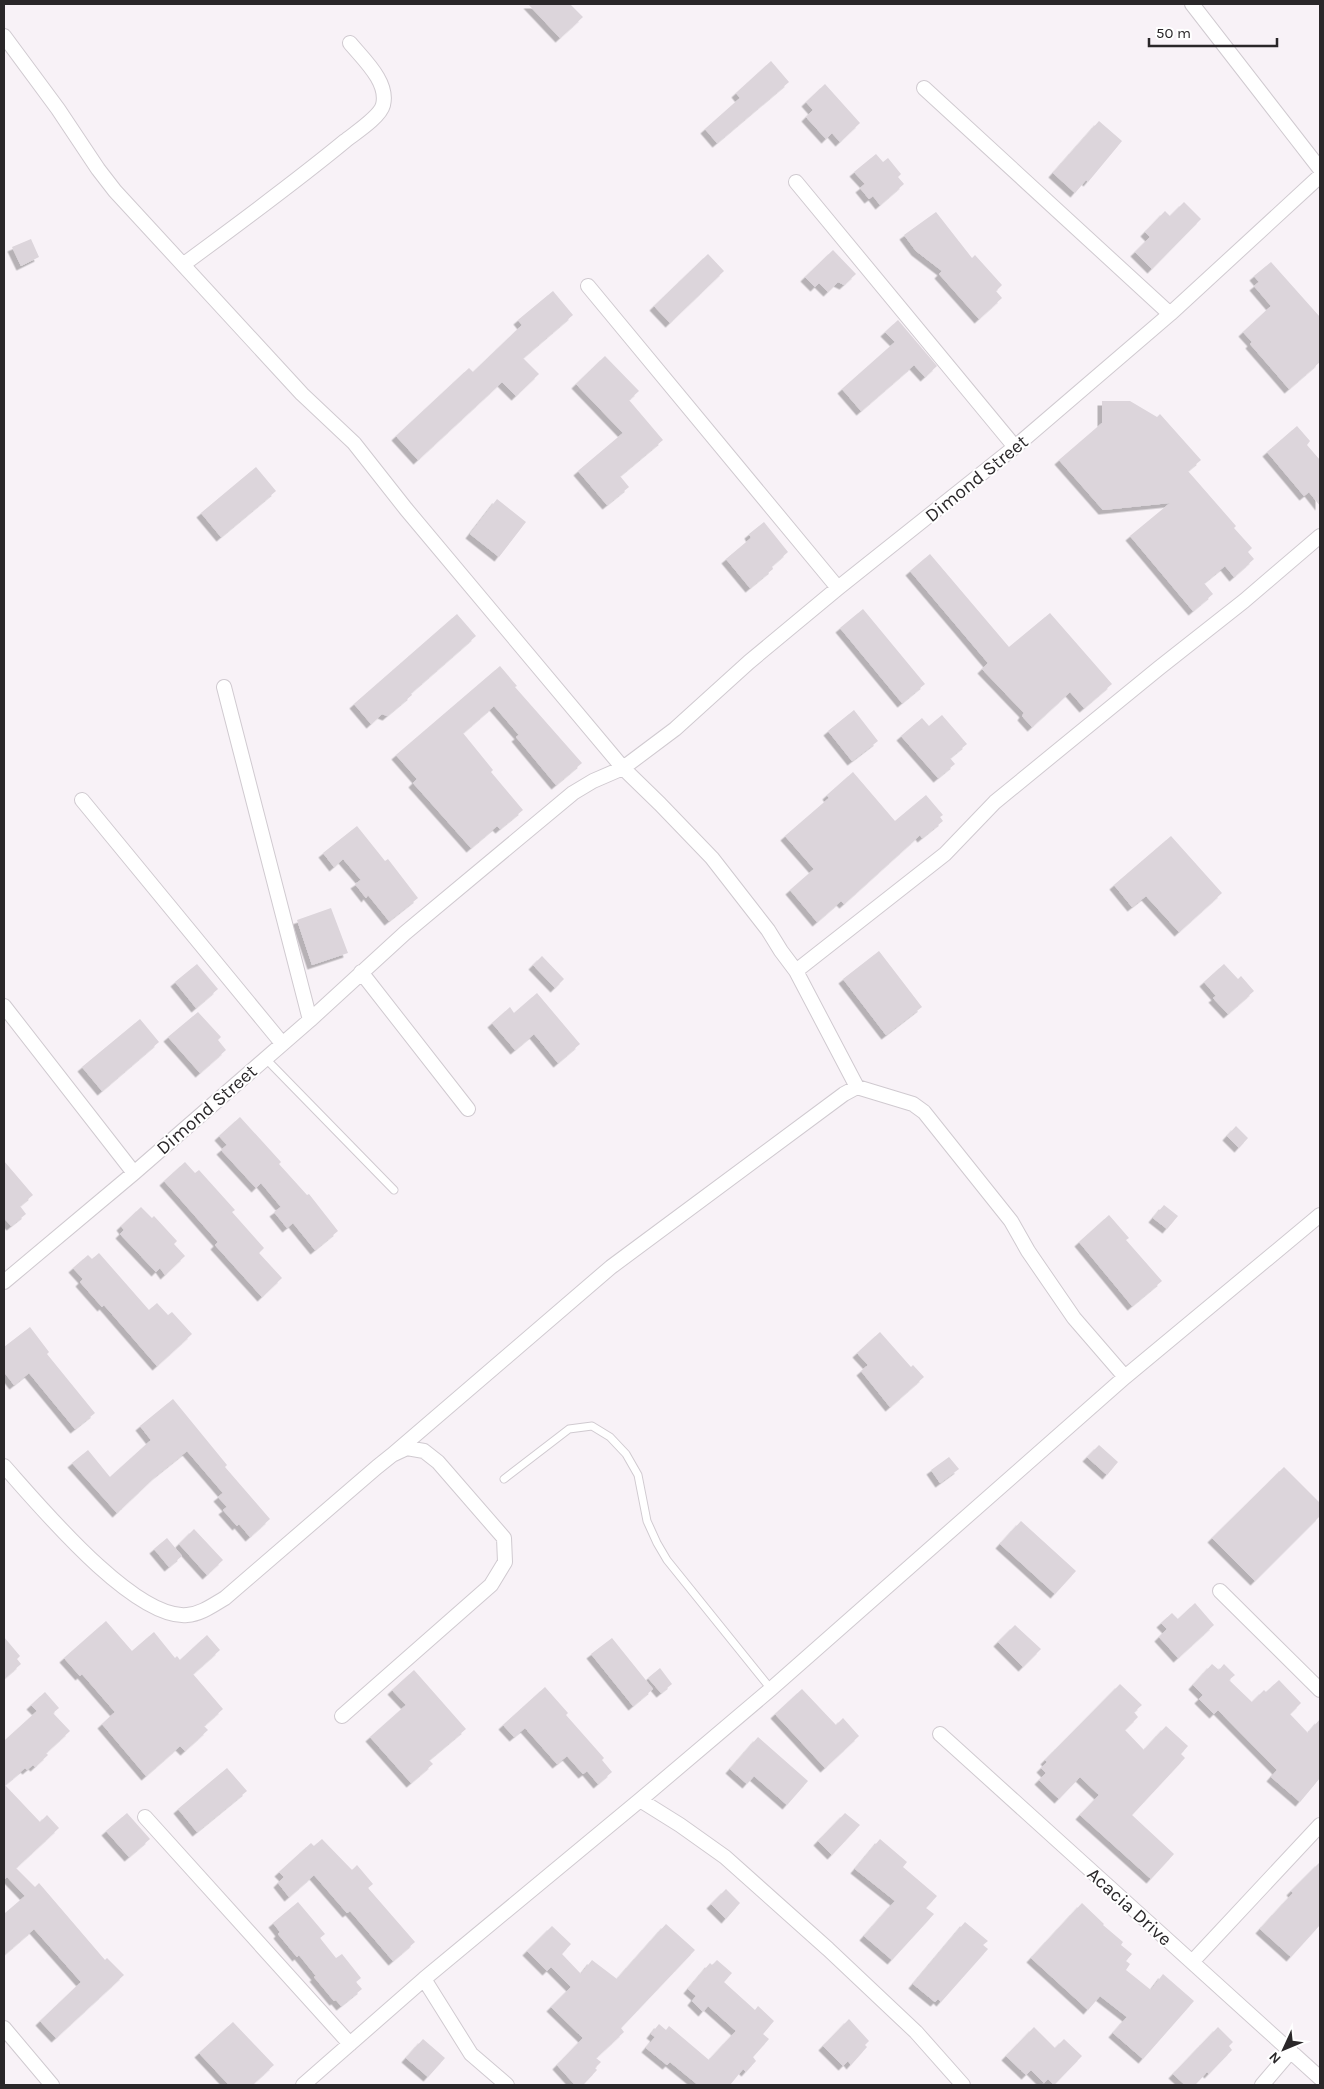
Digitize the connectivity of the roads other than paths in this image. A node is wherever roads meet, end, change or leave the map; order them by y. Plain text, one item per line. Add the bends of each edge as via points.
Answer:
1 (1192, 4) edge
2 (4, 36) edge
3 (350, 43) dead end
4 (924, 88) dead end
5 (1320, 169) edge
6 (1320, 176) edge
7 (796, 182) dead end
8 (184, 264) junction
9 (588, 286) dead end
10 (1170, 314) junction
11 (1015, 447) junction
12 (1320, 536) edge
13 (838, 588) junction
14 (224, 687) dead end
15 (623, 768) junction
16 (82, 800) dead end
17 (796, 971) junction
18 (361, 972) junction
19 (4, 1006) edge
20 (310, 1020) junction
21 (281, 1042) junction
22 (264, 1057) junction
23 (857, 1087) junction
24 (468, 1109) dead end
25 (134, 1173) junction
26 (394, 1190) dead end
27 (1320, 1216) edge
28 (4, 1282) edge
29 (1125, 1377) junction
30 (392, 1455) junction
31 (4, 1466) edge
32 (504, 1479) dead end
33 (1220, 1591) dead end
34 (770, 1689) junction
35 (1320, 1690) edge
36 (342, 1716) dead end
37 (940, 1734) dead end
38 (640, 1800) junction
39 (146, 1817) dead end
40 (1320, 1825) edge
41 (1192, 1962) junction
42 (424, 1979) junction
43 (4, 2028) edge
44 (350, 2044) junction
45 (1291, 2051) junction
46 (1320, 2078) edge
47 (52, 2085) edge
48 (303, 2085) edge
49 (507, 2085) edge
50 (963, 2085) edge
51 (1262, 2085) edge

1 - 5 street
2 - 8 street via 109,183
3 - 8 street via 378,78 384,93 383,106 308,172
4 - 10 street
6 - 10 street, Dimond Street
7 - 11 street
8 - 15 street via 302,394 354,443
9 - 13 street
10 - 11 street, Dimond Street
11 - 13 street, Dimond Street
12 - 17 street via 1002,796 945,854
13 - 15 street, Dimond Street via 675,729
14 - 20 street
15 - 17 street via 712,858
15 - 18 street, Dimond Street via 574,793
16 - 21 street
17 - 23 street
18 - 20 street, Dimond Street
18 - 24 street
19 - 25 street
20 - 21 street, Dimond Street
21 - 22 street, Dimond Street
22 - 25 street, Dimond Street
22 - 26 lane
23 - 29 street via 913,1104 924,1112 1011,1221 1074,1318
23 - 30 street via 611,1267
25 - 28 street, Dimond Street
27 - 29 street
29 - 34 street
30 - 31 street via 225,1598 206,1610 186,1615 164,1611 140,1599 111,1577 51,1519
30 - 36 street via 407,1448 424,1451 438,1462 504,1538 505,1562 491,1585
32 - 34 lane via 569,1429 592,1426 610,1437 626,1454 638,1475 647,1521 667,1560
33 - 35 street
34 - 38 street
37 - 41 street, Acacia Drive
38 - 42 street
38 - 50 street via 725,1857 916,2032
39 - 44 street
40 - 41 street
41 - 45 street, Acacia Drive
42 - 44 street
42 - 49 street via 471,2054
43 - 47 street
44 - 48 street
45 - 46 street, Acacia Drive
45 - 51 street

